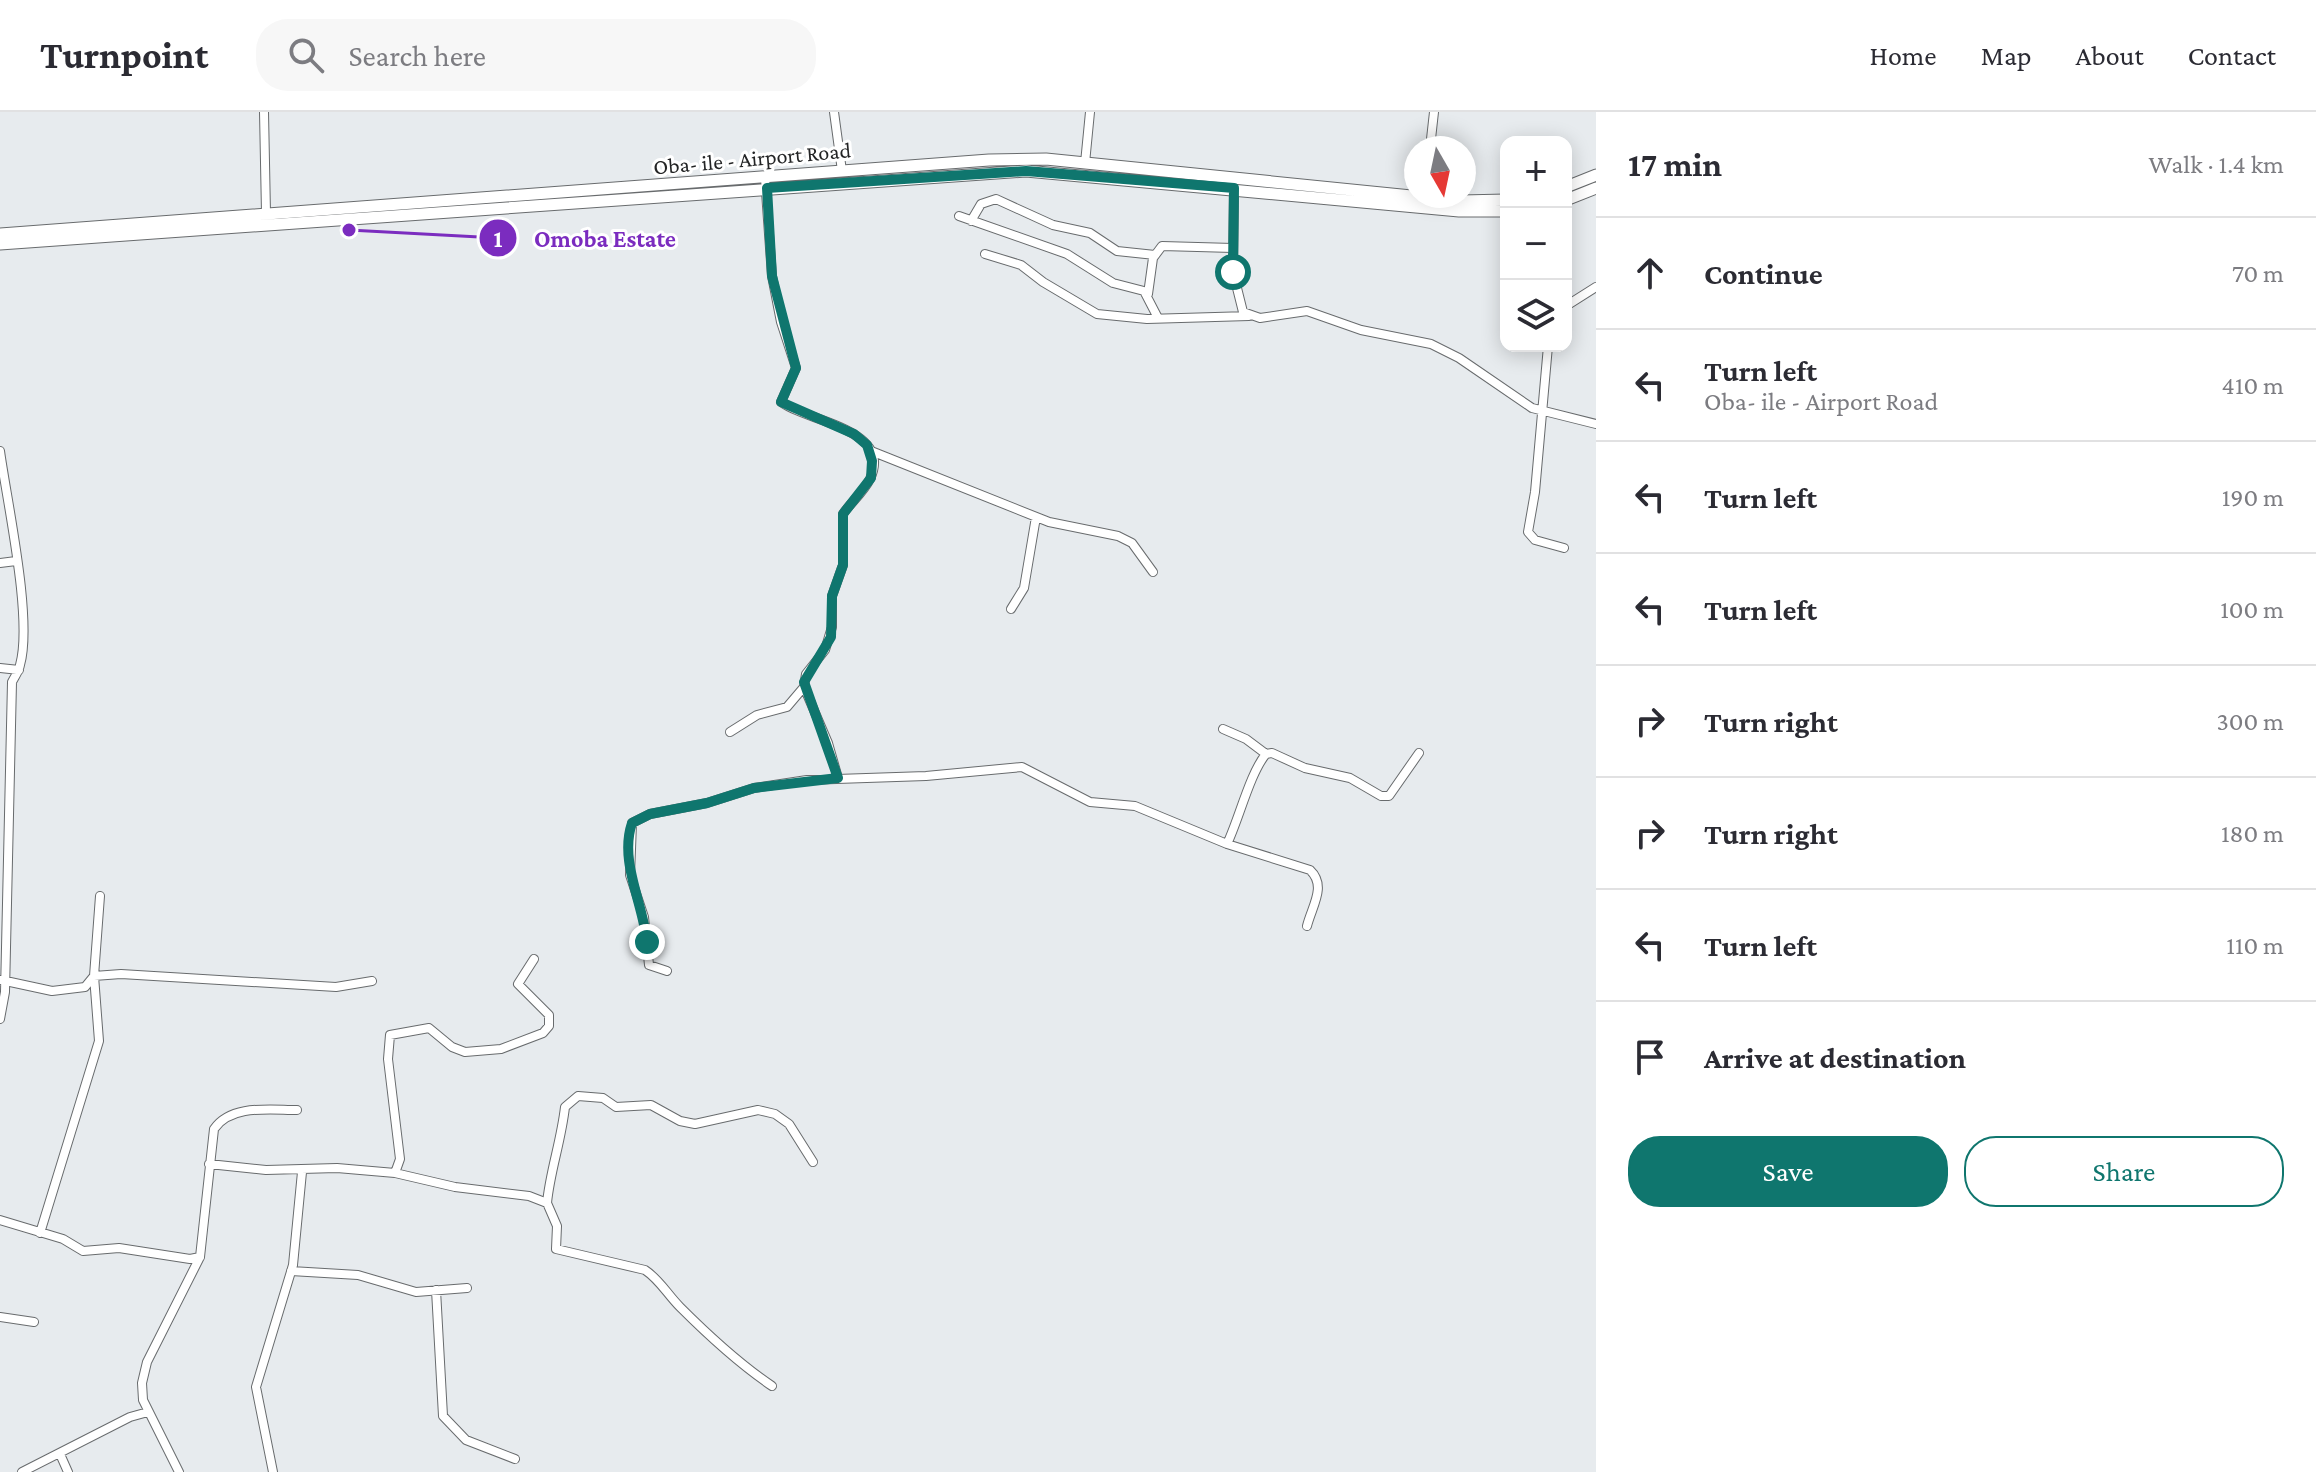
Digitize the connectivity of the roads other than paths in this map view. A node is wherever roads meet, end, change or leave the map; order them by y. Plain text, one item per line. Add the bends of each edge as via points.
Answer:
1 (264, 112) edge
2 (834, 112) edge
3 (1090, 112) edge
4 (1434, 112) edge
5 (1431, 136) edge
6 (1085, 163) junction
7 (842, 171) junction
8 (1596, 175) edge
9 (766, 183) junction
10 (1572, 185) edge
11 (1234, 188) junction
12 (1596, 188) edge
13 (1404, 197) edge
14 (1373, 198) junction
15 (1572, 198) edge
16 (1476, 199) edge
17 (1500, 200) edge
18 (459, 206) junction
19 (1500, 211) edge
20 (266, 213) junction
21 (959, 216) dead end
22 (971, 221) junction
23 (0, 234) edge
24 (0, 244) edge
25 (1233, 248) junction
26 (985, 254) dead end
27 (1155, 255) junction
28 (1596, 287) edge
29 (1148, 294) junction
30 (1572, 302) edge
31 (1250, 316) junction
32 (1158, 318) junction
33 (1548, 352) edge
34 (1543, 412) junction
35 (1596, 424) edge
36 (0, 451) edge
37 (871, 451) junction
38 (2, 480) edge
39 (1036, 517) junction
40 (1564, 548) dead end
41 (16, 561) junction
42 (0, 563) edge
43 (1153, 572) dead end
44 (1011, 609) dead end
45 (0, 668) edge
46 (19, 670) junction
47 (804, 687) junction
48 (1223, 729) dead end
49 (730, 732) dead end
50 (1419, 753) dead end
51 (1266, 754) junction
52 (838, 778) junction
53 (1227, 844) junction
54 (2, 891) edge
55 (100, 896) dead end
56 (1307, 926) dead end
57 (534, 959) dead end
58 (667, 971) dead end
59 (94, 976) junction
60 (3, 981) edge
61 (372, 981) dead end
62 (0, 1019) edge
63 (297, 1110) dead end
64 (813, 1162) dead end
65 (209, 1164) junction
66 (302, 1172) junction
67 (395, 1173) junction
68 (547, 1203) junction
69 (0, 1220) edge
70 (40, 1233) junction
71 (195, 1258) junction
72 (291, 1271) junction
73 (304, 1273) junction
74 (286, 1286) junction
75 (467, 1288) dead end
76 (436, 1290) junction
77 (0, 1317) edge
78 (34, 1322) dead end
79 (772, 1386) dead end
80 (143, 1400) junction
81 (148, 1412) junction
82 (130, 1417) junction
83 (60, 1454) junction
84 (515, 1459) dead end
85 (22, 1472) edge
86 (68, 1472) edge
87 (179, 1472) edge
88 (273, 1472) edge

1 - 20 street
2 - 7 street
3 - 6 street
4 - 5 street
6 - 7 main road, Oba- ile - Airport Road via 989,160
6 - 14 main road, Oba- ile - Airport Road
7 - 9 main road, Oba- ile - Airport Road
8 - 10 main road
9 - 11 main road, Oba- ile - Airport Road via 1026,171
9 - 18 main road, Oba- ile - Airport Road
9 - 37 street via 772,276 796,368 781,402 854,434
11 - 14 main road, Oba- ile - Airport Road
11 - 25 street
12 - 15 main road
13 - 14 main road, Oba- ile - Airport Road
14 - 19 main road, Oba- ile - Airport Road via 1459,211
16 - 17 main road, Oba- ile - Airport Road
18 - 20 main road, Oba- ile - Airport Road
18 - 24 main road, Oba- ile - Airport Road
20 - 23 main road, Oba- ile - Airport Road
21 - 22 street
22 - 27 street via 981,204 996,199 1053,225 1084,230 1117,251
22 - 29 street via 1067,254 1113,283
25 - 27 street via 1167,243
25 - 31 street via 1239,303
26 - 32 street via 1021,265 1097,314
27 - 29 street
28 - 30 street
29 - 32 street
31 - 32 street
31 - 34 street via 1307,311 1361,330 1431,344
33 - 34 street
34 - 35 street
34 - 40 street via 1528,532 1535,540
36 - 38 street
37 - 39 street
37 - 47 street via 871,478 843,514 843,565 832,596 831,637 806,674
38 - 41 street
39 - 43 street via 1132,543
39 - 44 street via 1024,588
41 - 42 street
41 - 46 street via 22,627
45 - 46 street
46 - 54 street via 12,682
47 - 49 street via 783,709 757,715
47 - 52 street
48 - 51 street
50 - 51 street via 1389,796 1350,778
51 - 53 street via 1255,768
52 - 53 street via 1022,767 1090,802 1135,806
52 - 58 street via 754,788 632,823 630,875 644,917 649,965
53 - 56 street via 1310,870 1317,877 1320,887
54 - 60 street
55 - 59 street
57 - 67 street via 518,984 549,1015 543,1033 486,1052 460,1050 429,1028 390,1035 400,1159
59 - 60 street via 85,987 66,990
59 - 61 street via 336,987
59 - 70 street via 99,1041
60 - 62 street
63 - 65 street via 252,1111 221,1120 214,1129
64 - 68 street via 789,1124 775,1114 758,1110 695,1124 651,1105 616,1107 603,1098 578,1096 565,1107
65 - 66 street
65 - 71 street
66 - 67 street via 337,1168
66 - 72 street
67 - 68 street
68 - 79 street via 557,1226 556,1249 645,1270 736,1362
69 - 70 street
70 - 71 street via 83,1251 119,1248
71 - 80 street via 195,1268 147,1362
72 - 73 street
72 - 74 street
73 - 74 street
73 - 76 street via 358,1275 410,1291
74 - 88 street via 256,1387
75 - 76 street
76 - 84 street via 443,1416 466,1440
77 - 78 street
80 - 81 street
80 - 82 street
81 - 82 street
81 - 87 street
82 - 83 street
83 - 85 street
83 - 86 street

